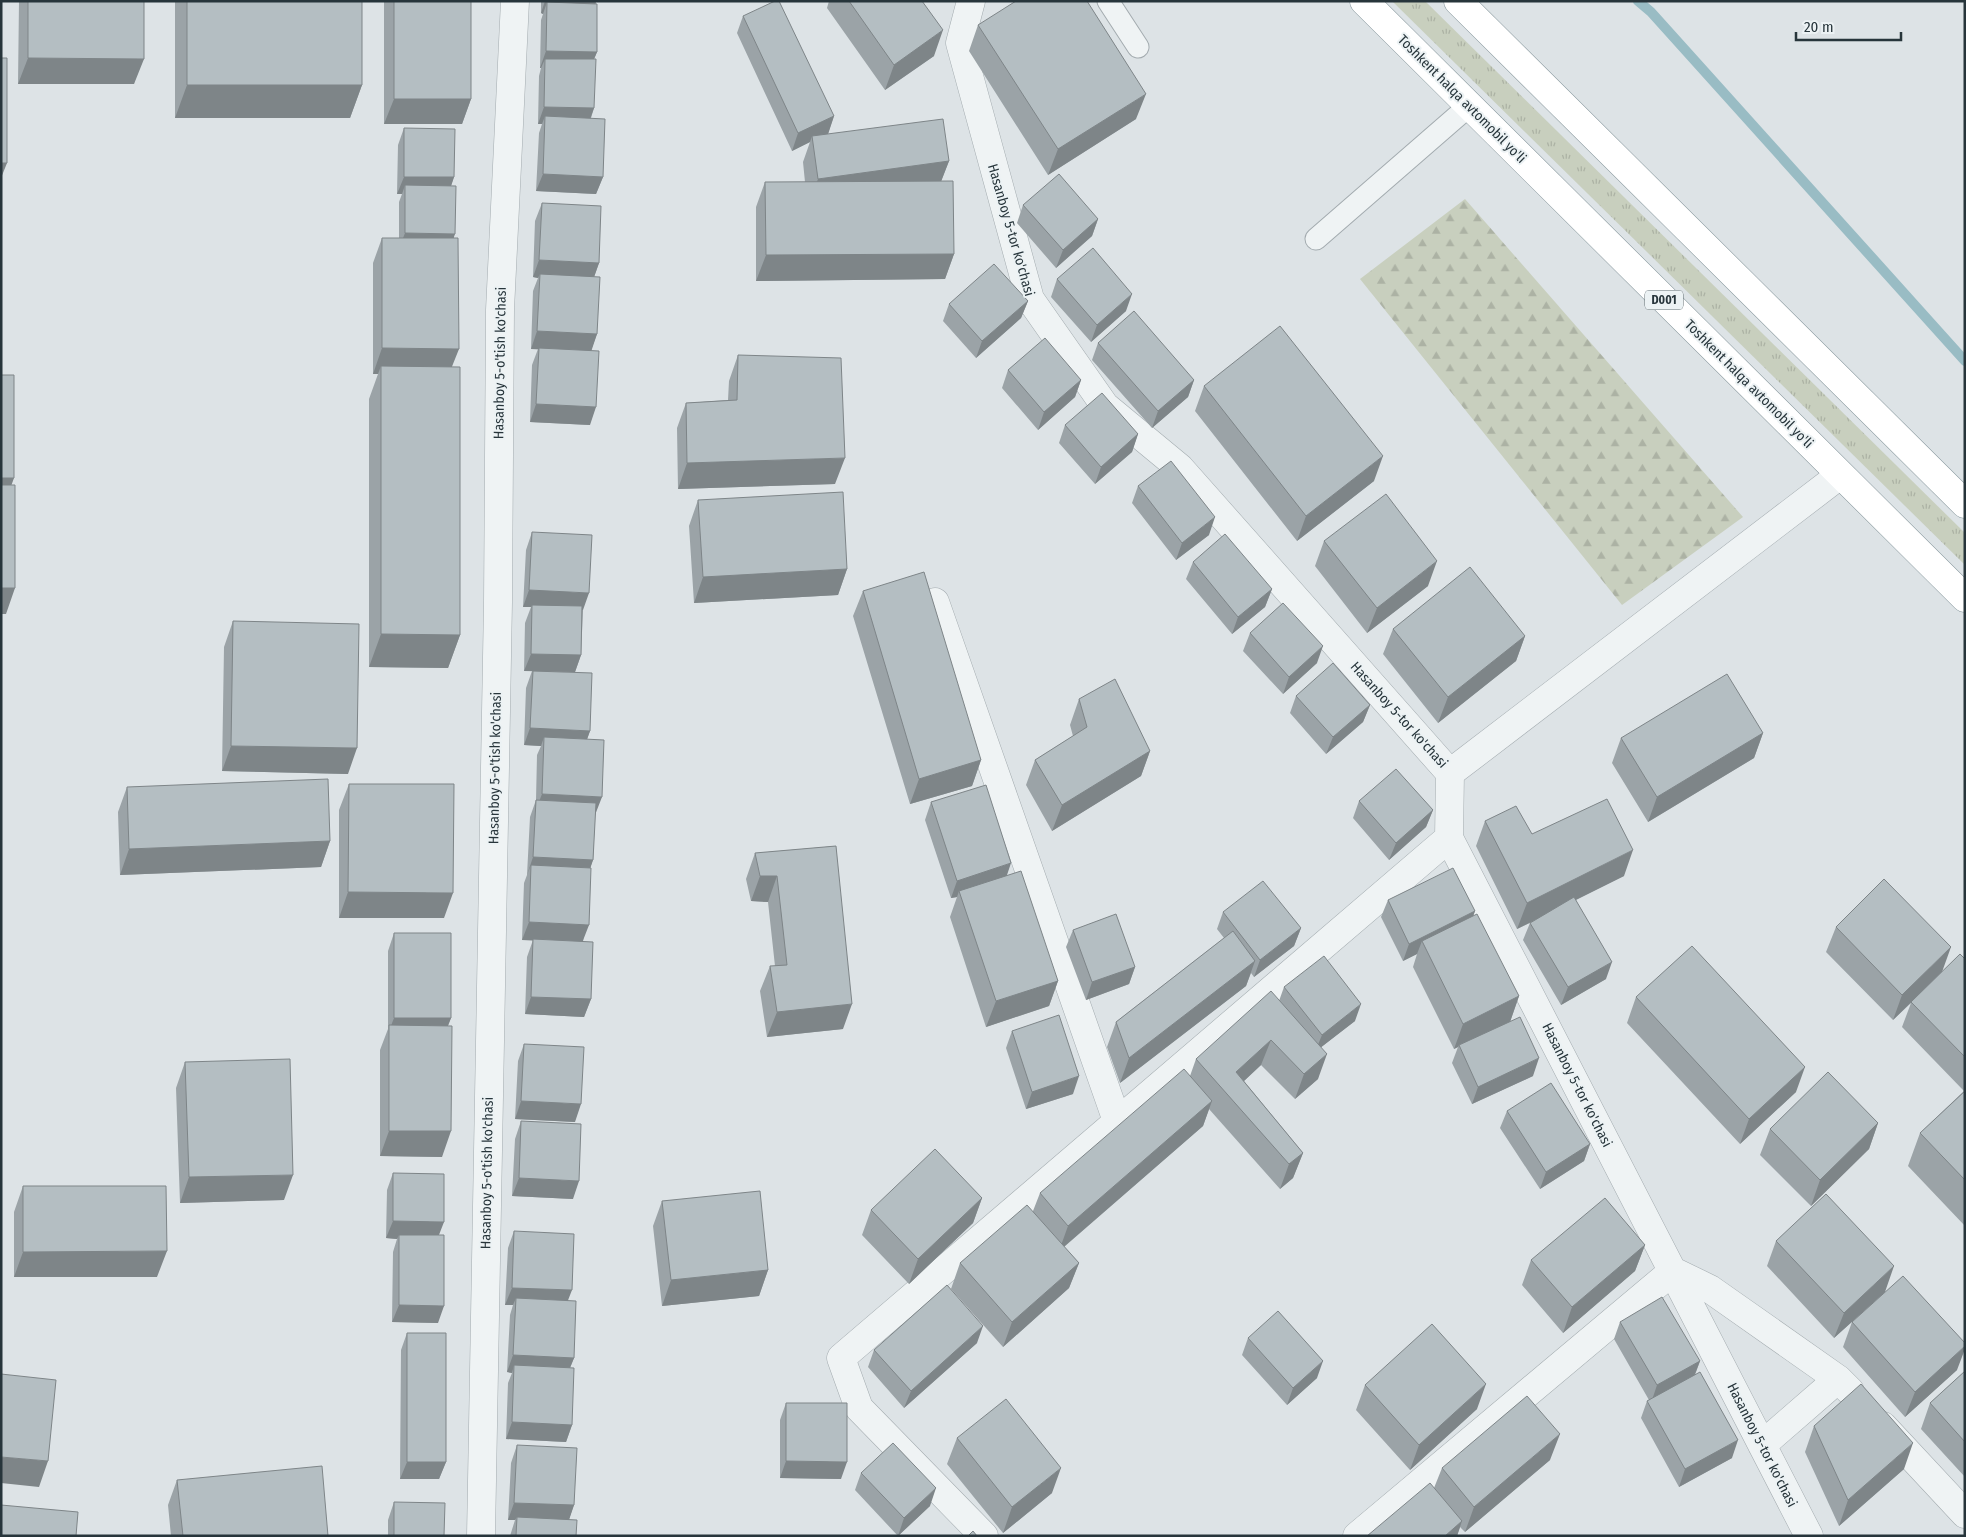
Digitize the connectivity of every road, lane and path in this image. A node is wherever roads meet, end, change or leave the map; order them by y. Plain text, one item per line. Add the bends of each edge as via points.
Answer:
1 (515, 1) edge
2 (971, 1) edge
3 (1108, 1) edge
4 (1364, 1) edge
5 (1458, 1) edge
6 (1138, 47) dead end
7 (1469, 106) junction
8 (1316, 239) dead end
9 (1840, 475) junction
10 (1965, 504) edge
11 (1965, 598) edge
12 (935, 602) edge
13 (1450, 773) junction
14 (1449, 838) junction
15 (1118, 1121) junction
16 (1673, 1271) junction
17 (1838, 1379) junction
18 (1762, 1446) junction
19 (1965, 1514) edge
20 (480, 1536) edge
21 (984, 1536) edge
22 (1357, 1536) edge
23 (1808, 1536) edge

1 - 20 street, Hasanboy 5-o'tish ko'chasi via 500,310 498,612
2 - 13 street, Hasanboy 5-tor ko'chasi via 960,43 1030,300 1105,406 1180,468
3 - 6 lane
4 - 7 highway, Toshkent halqa avtomobil yo'li / D001
5 - 10 highway
7 - 8 lane
7 - 9 highway, Toshkent halqa avtomobil yo'li / D001
9 - 11 highway, Toshkent halqa avtomobil yo'li / D001
9 - 13 street
12 - 15 street
13 - 14 street, Hasanboy 5-tor ko'chasi
14 - 15 street
14 - 16 street, Hasanboy 5-tor ko'chasi
15 - 21 street via 841,1358 859,1408
16 - 17 street via 1710,1289
16 - 18 street, Hasanboy 5-tor ko'chasi
16 - 22 street
17 - 18 street
17 - 19 street
18 - 23 street, Hasanboy 5-tor ko'chasi

